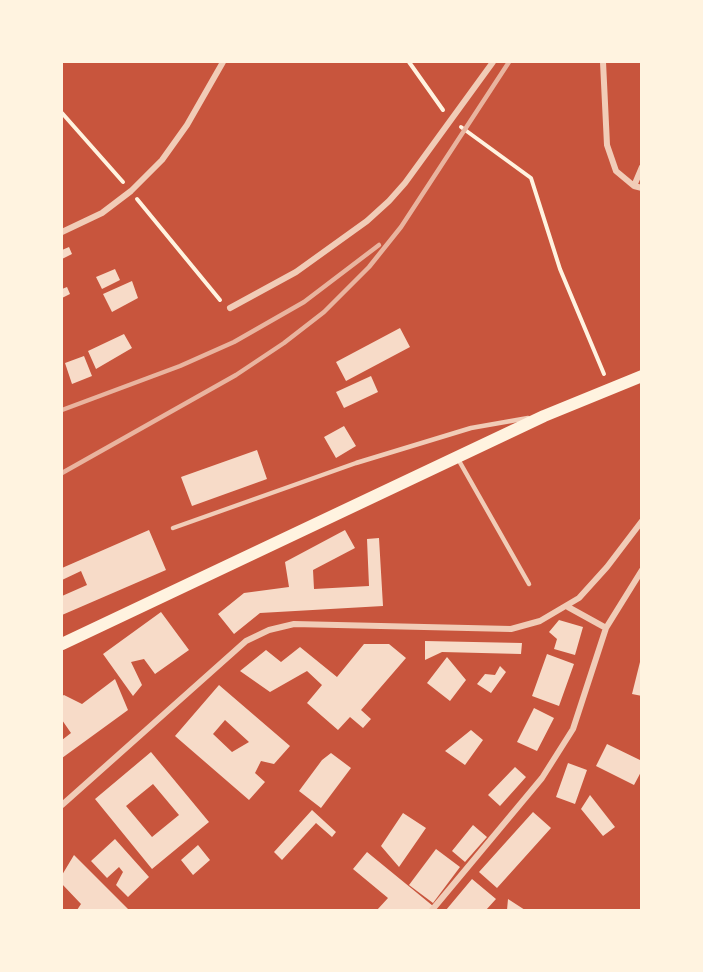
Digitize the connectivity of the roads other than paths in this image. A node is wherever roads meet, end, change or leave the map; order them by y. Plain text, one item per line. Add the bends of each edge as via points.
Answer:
1 (223, 62) edge
2 (493, 62) edge
3 (603, 62) edge
4 (642, 167) edge
5 (634, 186) junction
6 (642, 188) edge
7 (62, 232) edge
8 (230, 308) road end
9 (642, 376) edge
10 (544, 416) junction
11 (457, 457) junction
12 (642, 521) edge
13 (173, 528) dead end
14 (642, 570) edge
15 (529, 584) dead end
16 (568, 607) junction
17 (606, 628) junction
18 (62, 644) edge
19 (63, 802) edge
20 (432, 910) edge

1 - 7 street via 169,151 131,191 102,213
2 - 8 street via 405,183 367,221 296,272
3 - 5 street via 607,146 616,171
4 - 5 street
5 - 6 street
9 - 10 main road
10 - 11 main road
10 - 13 lane via 471,428 356,463
11 - 15 lane
11 - 18 main road
12 - 16 street via 607,567
14 - 17 street
16 - 17 street
16 - 19 street via 511,629 294,624 269,630 246,641
17 - 20 street via 573,729 542,778

